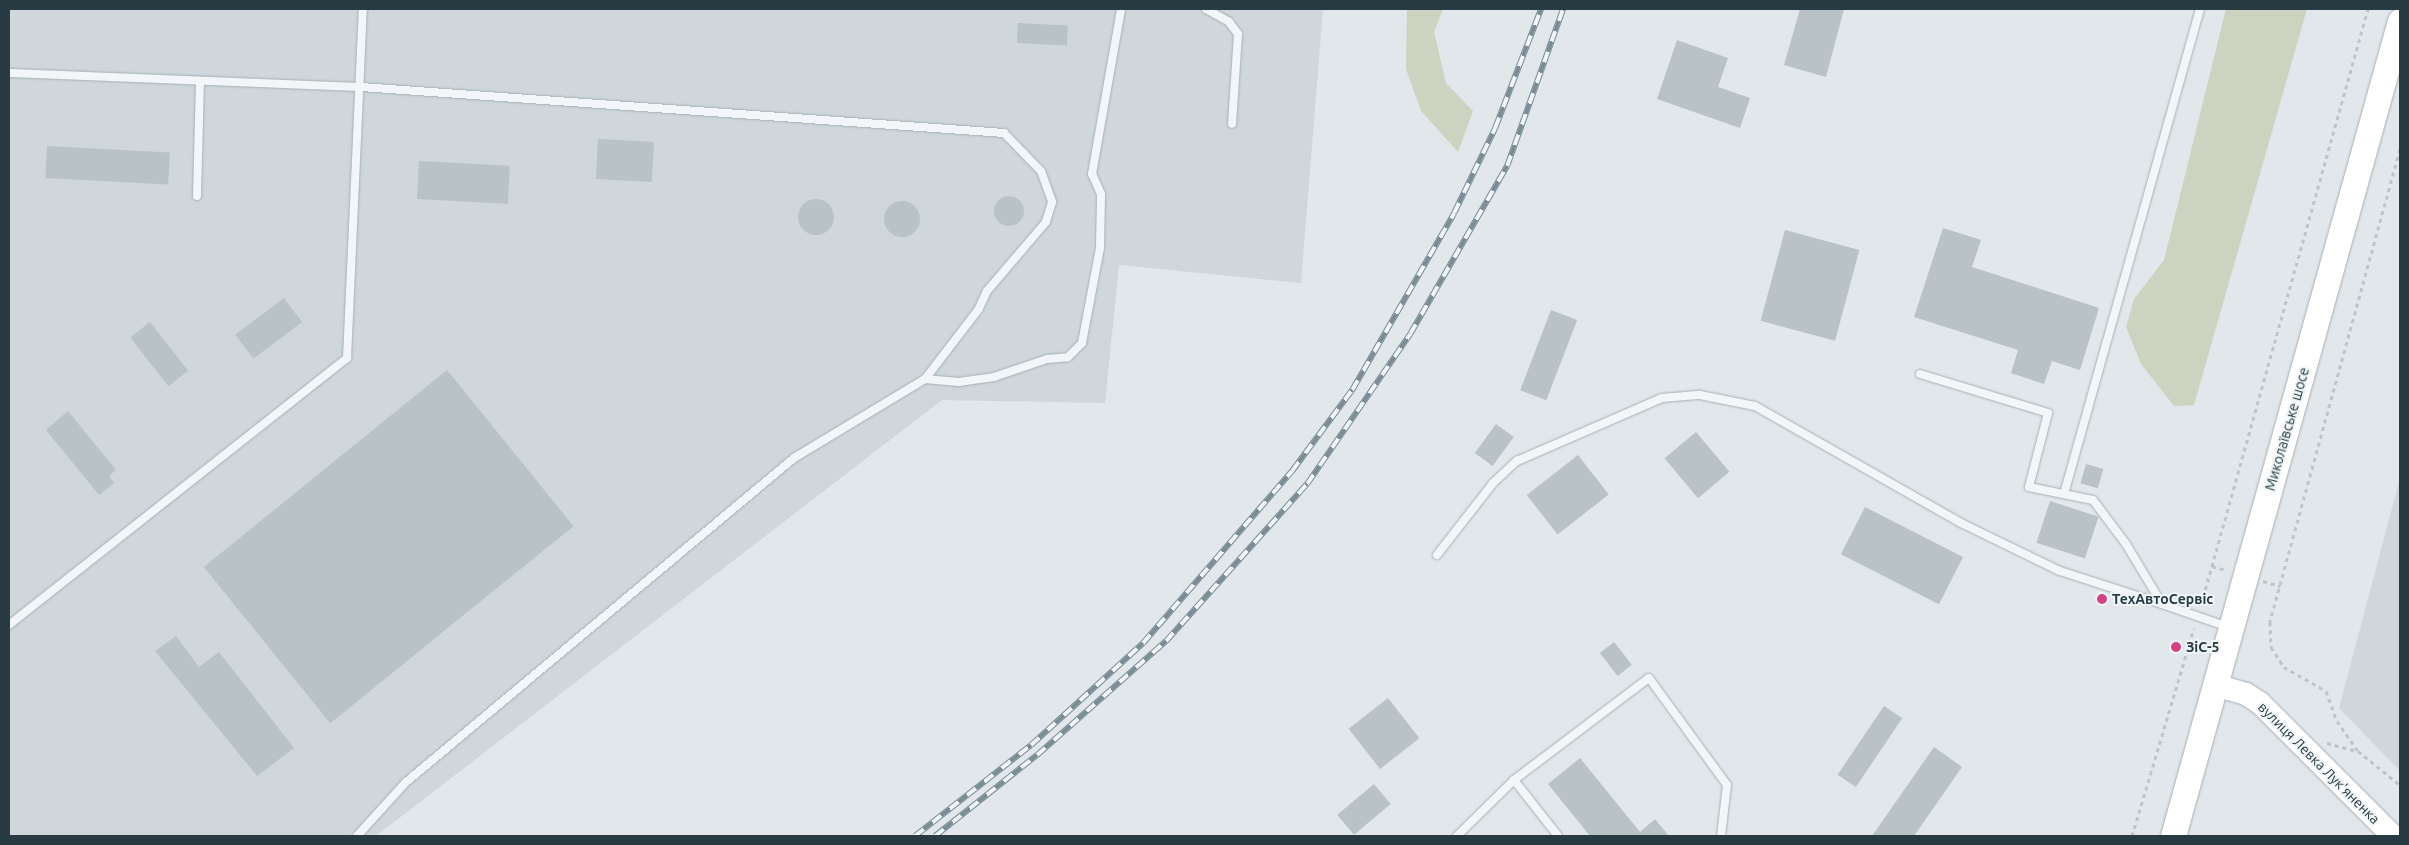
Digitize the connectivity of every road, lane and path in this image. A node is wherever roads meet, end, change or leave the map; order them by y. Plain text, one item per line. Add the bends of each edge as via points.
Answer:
1 (363, 9) edge
2 (1121, 9) edge
3 (1206, 9) edge
4 (2200, 9) edge
5 (2368, 9) edge
6 (2400, 21) edge
7 (9, 73) edge
8 (200, 81) junction
9 (361, 87) junction
10 (1232, 124) dead end
11 (2400, 149) edge
12 (196, 196) dead end
13 (1920, 374) dead end
14 (925, 379) junction
15 (2064, 494) junction
16 (1437, 555) dead end
17 (2162, 604) junction
18 (2198, 616) junction
19 (9, 625) edge
20 (2230, 628) junction
21 (2215, 685) junction
22 (1514, 780) junction
23 (2400, 785) edge
24 (357, 836) edge
25 (1457, 836) edge
26 (1558, 836) edge
27 (1720, 836) edge
28 (2132, 836) edge
29 (2173, 836) edge
30 (2393, 836) edge

1 - 9 lane
2 - 14 lane via 1092,174 1101,194 1100,248 1082,343 1068,357 1047,359 994,377 960,382
3 - 10 lane via 1229,22 1238,34
4 - 15 lane
5 - 18 path
6 - 20 main road, Миколаївське шосе
7 - 8 lane
8 - 9 lane
8 - 12 lane
9 - 14 lane via 1004,133 1041,171 1052,202 1046,222 987,291 978,310
9 - 19 lane via 347,358
11 - 23 path via 2270,622 2271,647 2284,667 2326,691 2337,721 2358,752
13 - 15 lane via 2048,413 2029,487
14 - 24 lane via 794,458 405,782
15 - 17 lane via 2093,500 2126,544
16 - 17 lane via 1493,483 1518,461 1662,398 1700,395 1755,406 1961,523 2060,571
17 - 18 lane
18 - 20 lane
18 - 28 path
20 - 21 main road, Миколаївське шосе
21 - 29 main road, Миколаївське шосе
21 - 30 street, вулиця Левка Лук'яненка via 2246,694 2260,703
22 - 25 lane
22 - 26 lane
22 - 27 lane via 1649,678 1728,785

